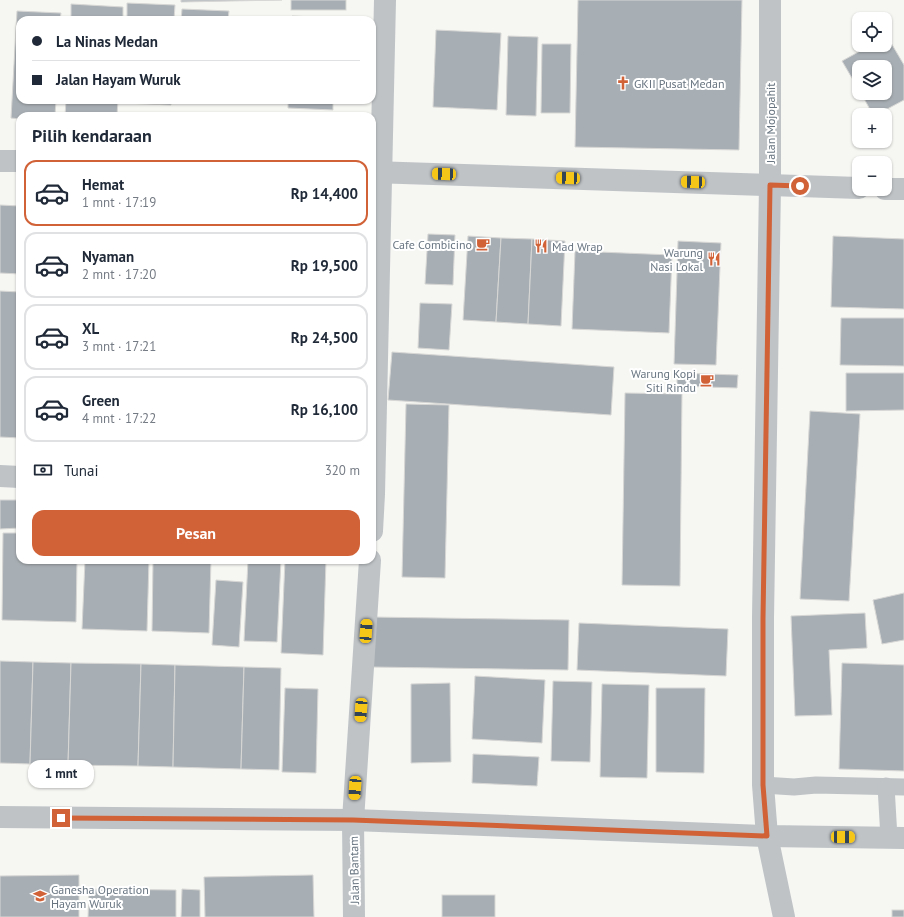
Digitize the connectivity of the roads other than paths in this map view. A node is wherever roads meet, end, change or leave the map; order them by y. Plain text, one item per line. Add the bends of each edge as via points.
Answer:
1 (385, 0) edge
2 (770, 0) edge
3 (0, 161) edge
4 (16, 161) edge
5 (377, 172) edge
6 (770, 185) junction
7 (852, 188) edge
8 (892, 189) edge
9 (904, 189) edge
10 (376, 252) edge
11 (0, 476) edge
12 (16, 477) edge
13 (370, 564) edge
14 (763, 785) junction
15 (886, 786) junction
16 (904, 787) edge
17 (0, 817) edge
18 (353, 820) junction
19 (767, 836) junction
20 (896, 838) edge
21 (354, 917) edge
22 (784, 917) edge

1 - 5 street
2 - 6 street, Jalan Mojopahit
3 - 4 street
5 - 6 street
5 - 10 street
6 - 7 street
6 - 14 street, Jalan Mojopahit
8 - 9 street
11 - 12 street
13 - 18 street, Jalan Bantam
14 - 15 lane
14 - 19 street, Jalan Mojopahit
15 - 16 lane
15 - 20 lane
17 - 18 street
18 - 19 street
18 - 21 street, Jalan Bantam
19 - 20 street
19 - 22 street, Jalan Mojopahit

